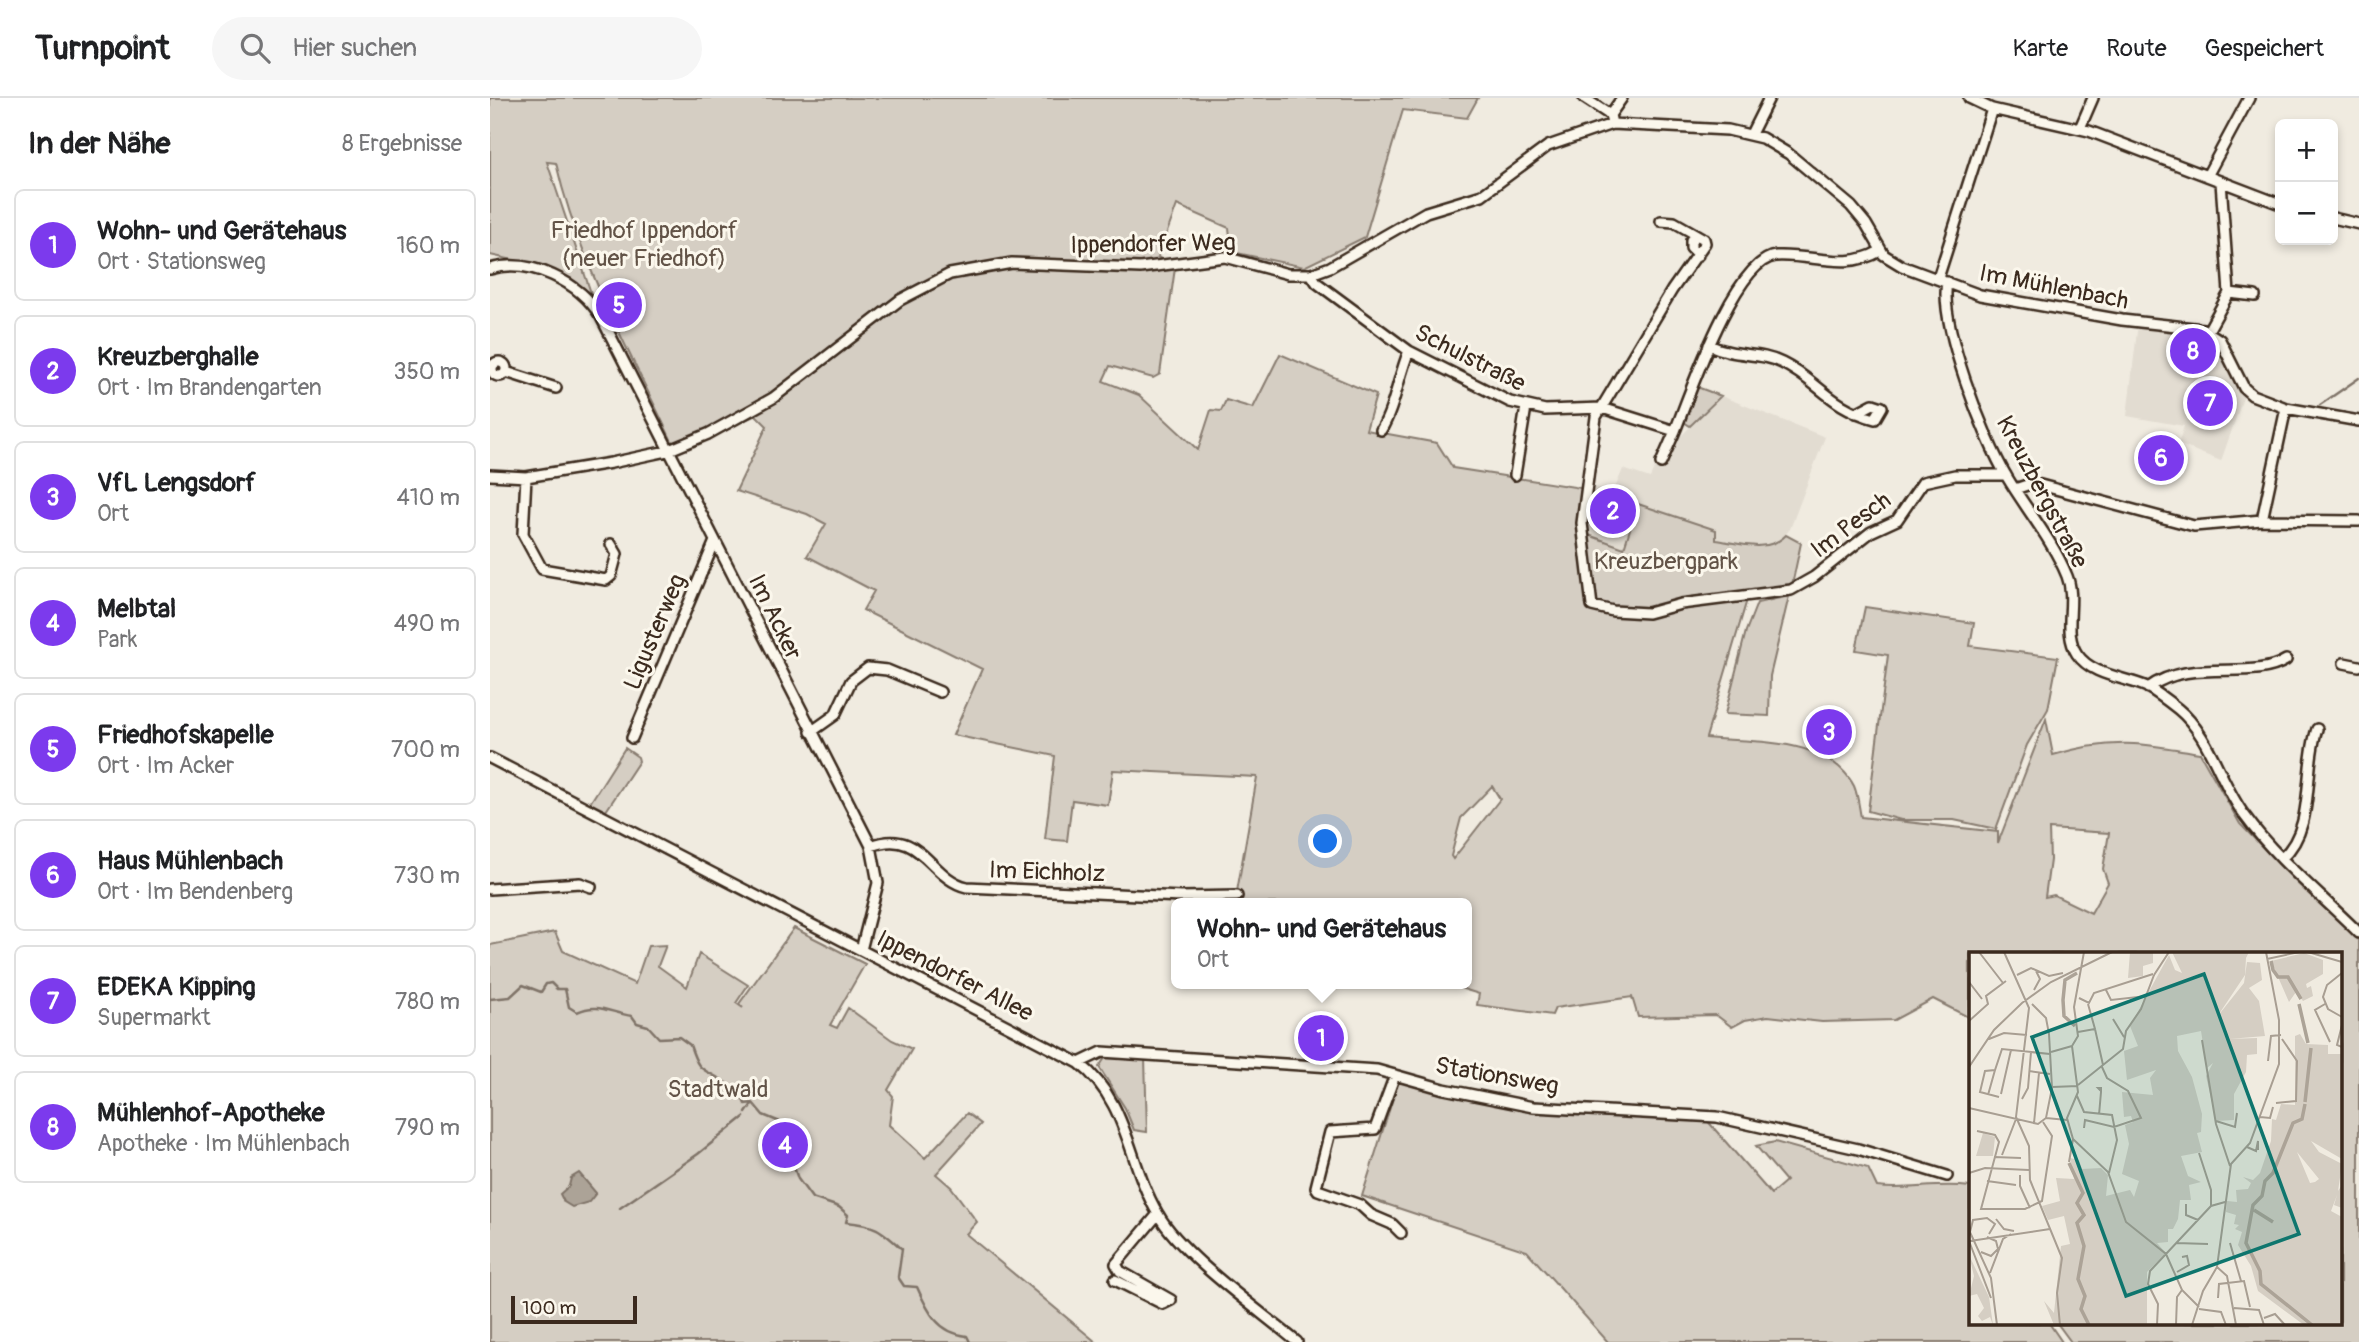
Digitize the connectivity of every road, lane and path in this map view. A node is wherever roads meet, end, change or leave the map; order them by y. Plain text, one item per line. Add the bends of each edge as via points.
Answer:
1 (1584, 98) edge
2 (1622, 98) edge
3 (1769, 98) edge
4 (1969, 98) edge
5 (2093, 98) edge
6 (2249, 98) edge
7 (1992, 109) junction
8 (1611, 120) junction
9 (2080, 128) junction
10 (1751, 134) junction
11 (2207, 176) junction
12 (2221, 182) junction
13 (2275, 202) edge
14 (2338, 219) edge
15 (1661, 221) dead end
16 (2359, 224) edge
17 (1880, 251) junction
18 (490, 269) edge
19 (1311, 274) junction
20 (1943, 280) junction
21 (2229, 293) junction
22 (2255, 296) dead end
23 (2208, 331) junction
24 (1709, 345) junction
25 (1409, 351) junction
26 (491, 371) edge
27 (556, 388) dead end
28 (1526, 407) junction
29 (1602, 408) junction
30 (2286, 408) junction
31 (1856, 412) dead end
32 (2359, 421) edge
33 (1381, 430) dead end
34 (1675, 431) junction
35 (667, 451) junction
36 (1661, 463) dead end
37 (490, 475) edge
38 (1515, 475) dead end
39 (2006, 475) junction
40 (526, 477) junction
41 (2015, 489) junction
42 (2262, 520) junction
43 (2359, 521) edge
44 (715, 541) junction
45 (611, 544) dead end
46 (2286, 660) dead end
47 (2344, 663) dead end
48 (2359, 666) edge
49 (2147, 688) junction
50 (940, 692) dead end
51 (2317, 729) dead end
52 (811, 732) junction
53 (632, 738) dead end
54 (490, 758) edge
55 (871, 846) junction
56 (2282, 858) junction
57 (591, 887) dead end
58 (490, 889) edge
59 (1237, 896) dead end
60 (2359, 917) edge
61 (2356, 930) edge
62 (862, 950) junction
63 (1079, 1063) junction
64 (1395, 1075) junction
65 (1947, 1176) dead end
66 (1158, 1214) junction
67 (1401, 1233) dead end
68 (1115, 1280) dead end
69 (1297, 1342) edge

1 - 8 street
2 - 8 street
3 - 10 street
4 - 7 street
5 - 9 street
6 - 11 street
7 - 9 street
7 - 20 street, Kreuzbergstraße
8 - 10 street
8 - 19 street, Ippendorfer Weg via 1548,146 1491,190 1426,212
9 - 11 street
10 - 17 street via 1777,146 1851,206
11 - 12 street
12 - 13 street
12 - 21 street
14 - 16 street
15 - 29 street via 1674,222 1705,243
17 - 20 street, Im Mühlenbach via 1902,266
17 - 24 street via 1853,262 1768,258 1731,300
18 - 35 street, Im Acker via 519,265 536,270 574,289 596,310
19 - 25 street, Schulstraße via 1317,284
19 - 35 street, Ippendorfer Weg via 1288,274 1225,257 1140,268 1012,263 958,272 900,300 773,398
20 - 23 street, Im Mühlenbach via 1980,295
20 - 39 street, Kreuzbergstraße via 1946,312 1968,386
21 - 22 street
21 - 23 street
23 - 30 street via 2223,345 2244,388 2260,400
24 - 31 street via 1732,355 1782,363 1836,404
24 - 34 street
25 - 28 street, Schulstraße
25 - 33 street
26 - 27 street via 500,362 506,372
28 - 29 street, Schulstraße
28 - 38 street
29 - 34 street, Schulstraße
29 - 39 street, Im Pesch via 1596,417 1582,534 1592,606 1614,611 1648,612 1791,590 1871,532 1897,520 1919,485 1928,479
30 - 32 street
30 - 42 street
34 - 36 street
35 - 40 street, Ippendorfer Weg
35 - 44 street, Im Acker
37 - 40 street, Ippendorfer Weg
39 - 41 street, Kreuzbergstraße
40 - 45 street via 523,534 541,569 606,580 617,554
41 - 42 street via 2033,484 2194,526
41 - 49 street, Kreuzbergstraße via 2068,578 2075,651 2098,671
42 - 43 street
44 - 52 street, Im Acker
44 - 53 street, Ligusterweg
46 - 49 street via 2251,669 2204,669 2158,680
47 - 48 street
49 - 56 street, Kreuzbergstraße via 2183,713 2239,808
50 - 52 street via 887,670 868,668 851,681 835,715
51 - 56 street via 2303,823 2294,846
52 - 55 street, Im Acker
54 - 62 street, Ippendorfer Allee
55 - 59 street, Im Eichholz via 890,842 912,846 954,883 967,887
55 - 62 street, Im Acker via 878,883
56 - 61 street, Kreuzbergstraße
57 - 58 street via 580,883
60 - 61 street
62 - 63 street, Ippendorfer Allee
63 - 64 street, Stationsweg via 1102,1052 1377,1070
63 - 66 street, Ippendorfer Allee via 1113,1101
64 - 65 street, Stationsweg via 1444,1090 1533,1107 1717,1117 1845,1146
64 - 67 street via 1375,1129 1330,1132 1316,1187 1360,1205
66 - 68 street via 1116,1264 1120,1271 1171,1300 1163,1304
66 - 69 street, Ippendorfer Allee via 1182,1243

